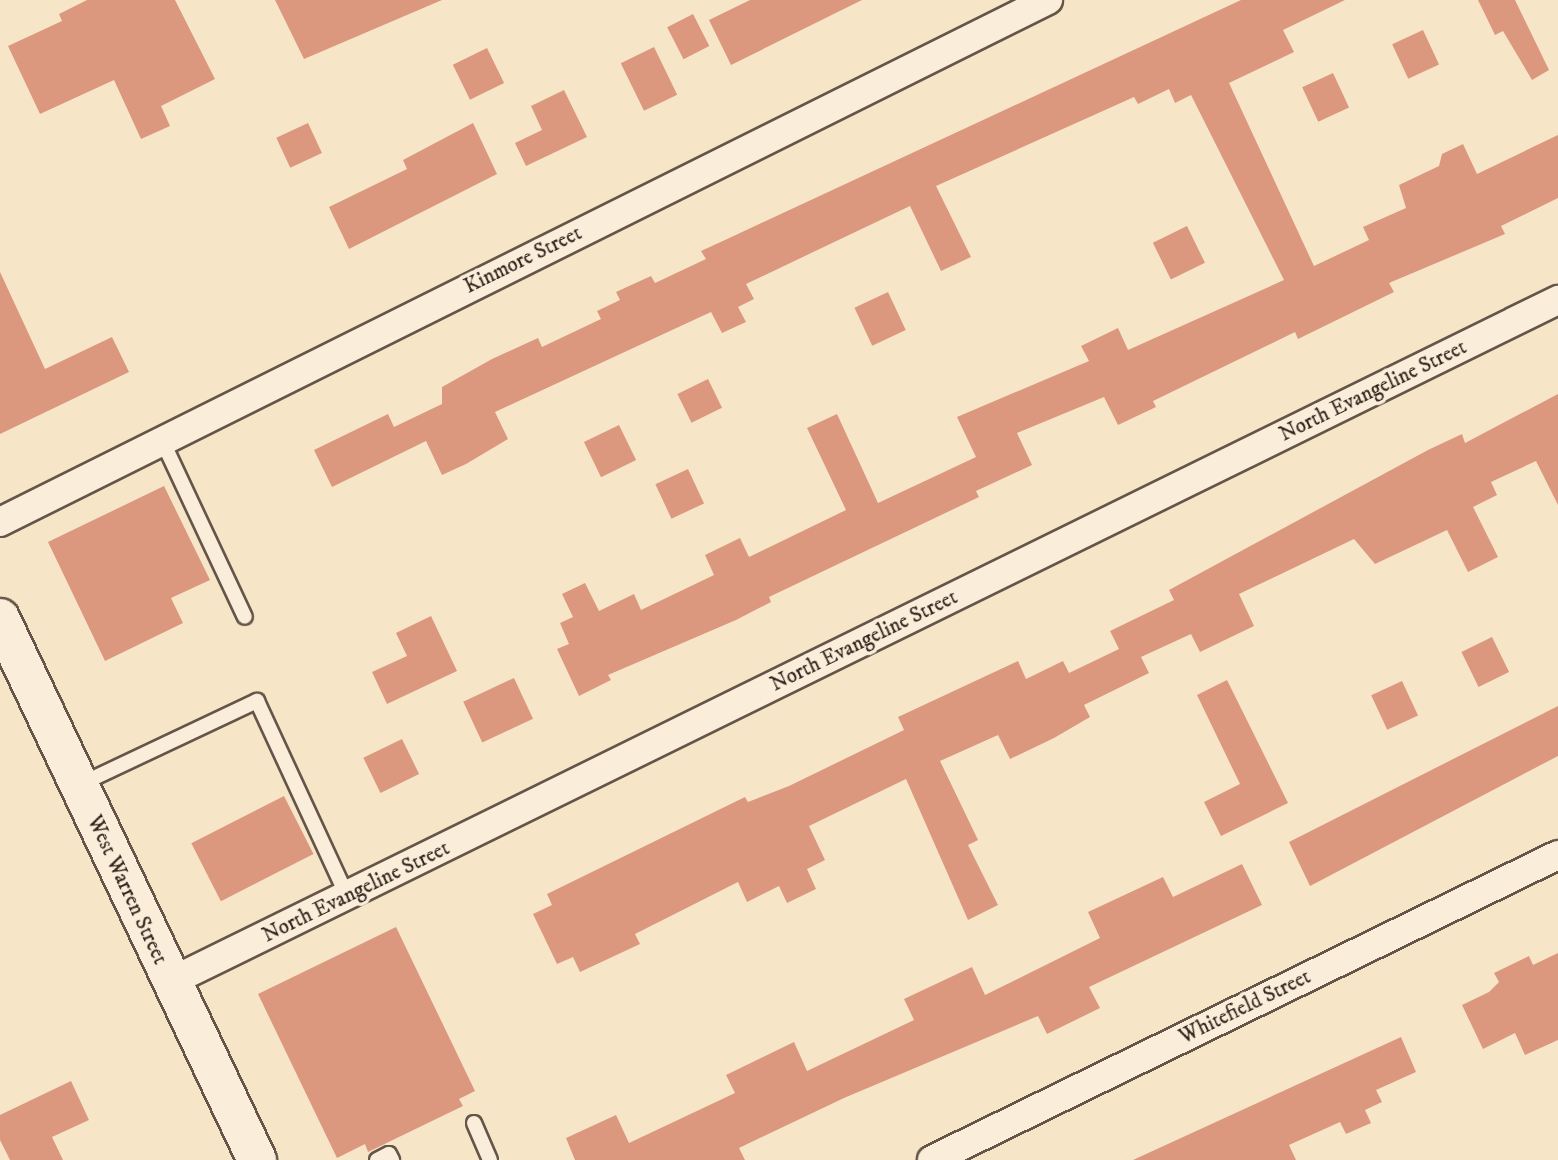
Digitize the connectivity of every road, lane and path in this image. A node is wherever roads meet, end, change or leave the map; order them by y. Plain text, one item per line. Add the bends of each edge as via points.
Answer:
1 (1048, 0) edge
2 (1558, 300) edge
3 (162, 440) junction
4 (0, 522) edge
5 (245, 617) dead end
6 (0, 618) edge
7 (78, 786) junction
8 (1558, 855) edge
9 (347, 895) junction
10 (170, 982) junction
11 (474, 1123) dead end
12 (257, 1160) edge
13 (377, 1160) edge
14 (392, 1160) edge
15 (490, 1160) edge
16 (932, 1160) edge

1 - 3 street, Kinmore Street
2 - 9 street, North Evangeline Street
3 - 4 street, Kinmore Street
3 - 5 lane
6 - 7 main road, West Warren Street
7 - 9 lane via 257,701
7 - 10 main road, West Warren Street
8 - 16 street, Whitefield Street
9 - 10 street, North Evangeline Street
10 - 12 main road, West Warren Street
11 - 15 lane
13 - 14 lane via 389,1154

